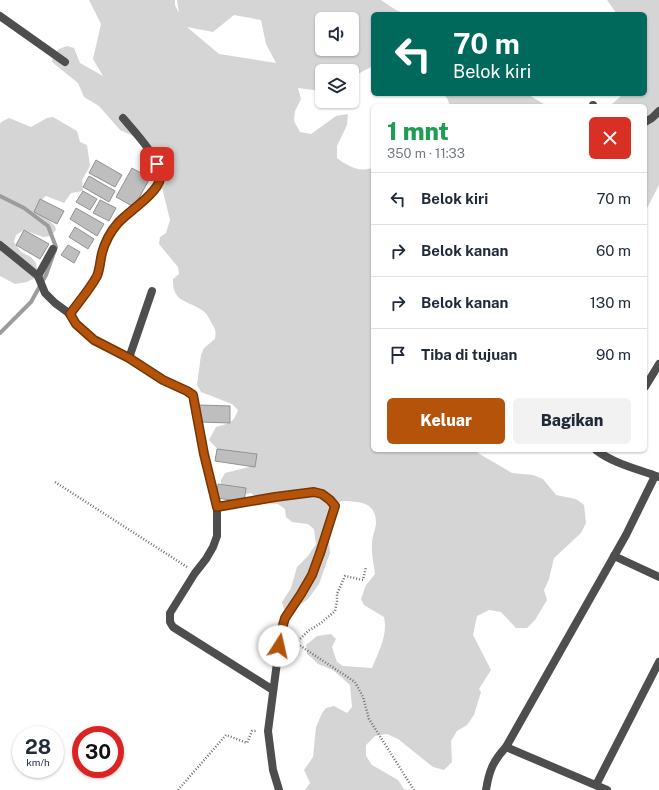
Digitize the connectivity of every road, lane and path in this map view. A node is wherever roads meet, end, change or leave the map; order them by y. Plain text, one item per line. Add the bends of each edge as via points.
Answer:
1 (0, 16) edge
2 (65, 62) dead end
3 (659, 111) edge
4 (123, 118) dead end
5 (647, 121) edge
6 (0, 245) edge
7 (53, 249) dead end
8 (38, 277) junction
9 (152, 291) dead end
10 (70, 314) junction
11 (129, 358) junction
12 (659, 364) edge
13 (647, 384) edge
14 (606, 453) edge
15 (657, 477) edge
16 (55, 482) dead end
17 (217, 507) junction
18 (614, 556) junction
19 (366, 567) dead end
20 (195, 573) junction
21 (659, 577) edge
22 (281, 632) junction
23 (296, 643) junction
24 (659, 662) edge
25 (273, 690) junction
26 (268, 731) junction
27 (506, 747) junction
28 (595, 787) edge
29 (178, 790) edge
30 (279, 790) edge
31 (414, 790) edge
32 (486, 790) edge
33 (607, 790) edge

1 - 2 street
3 - 5 street
4 - 10 street via 150,152 160,172 160,179 151,194 110,233 97,276
6 - 8 street
7 - 8 street
8 - 10 street via 45,293
9 - 11 street
10 - 11 street via 76,324 94,340
11 - 17 street via 163,380 193,395
12 - 13 street
14 - 15 street via 621,464
15 - 18 street
16 - 20 path
17 - 20 street via 217,536 206,559
17 - 22 street via 314,492 322,494 335,506 312,575 285,618
18 - 21 street
18 - 27 street
19 - 23 path via 363,580 344,576 337,594 335,611
20 - 25 street via 170,613 173,627
22 - 23 path
22 - 25 street
23 - 31 path via 355,682 363,697 369,719
24 - 28 street
25 - 26 street
26 - 29 path via 252,731 247,743 226,735
26 - 30 street via 273,770
27 - 28 street
27 - 32 street via 494,763
28 - 33 street

